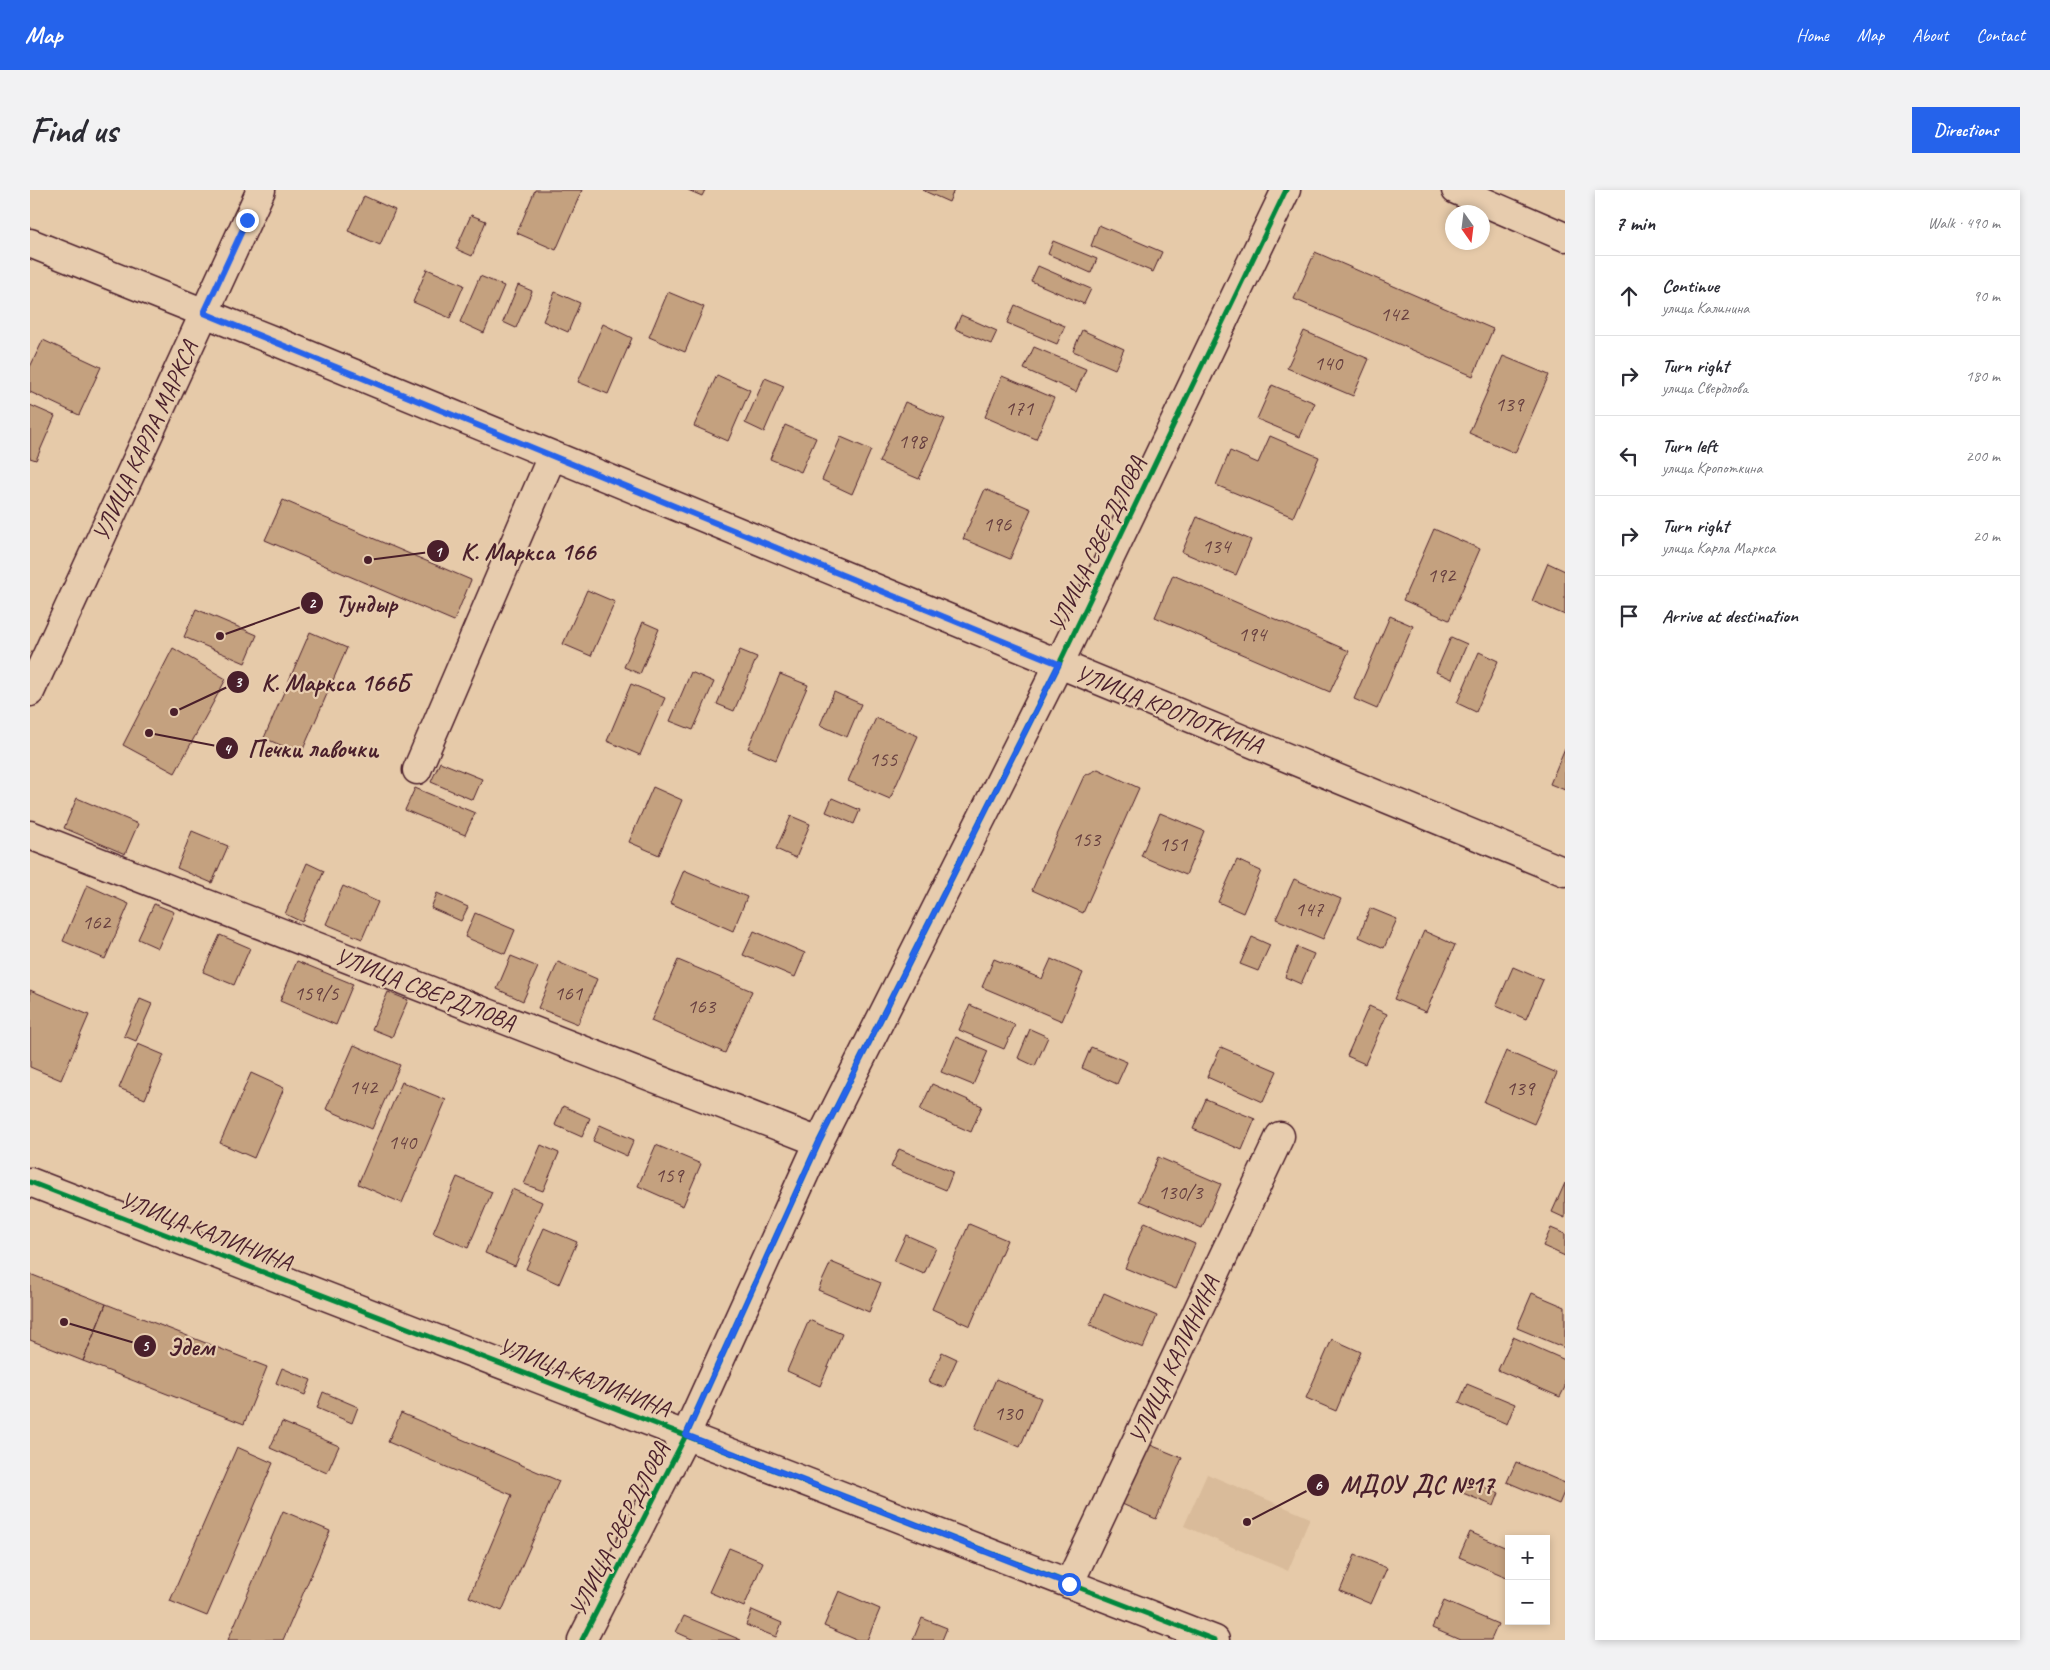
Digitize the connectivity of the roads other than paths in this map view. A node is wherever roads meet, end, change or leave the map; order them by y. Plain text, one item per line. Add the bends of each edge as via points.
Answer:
1 (261, 190) edge
2 (1286, 190) edge
3 (1456, 190) edge
4 (1565, 237) edge
5 (30, 243) edge
6 (204, 313) junction
7 (552, 456) junction
8 (1059, 664) junction
9 (30, 692) edge
10 (417, 770) dead end
11 (30, 835) edge
12 (1565, 872) edge
13 (1280, 1136) dead end
14 (819, 1142) junction
15 (30, 1182) edge
16 (686, 1435) junction
17 (1069, 1584) junction
18 (1210, 1639) edge
19 (582, 1640) edge

1 - 6 street, УЛИЦА КАРЛА МАРКСА
2 - 8 street, УЛИЦА СВЕРДЛОВА
3 - 4 street
5 - 6 street, УЛИЦА КРОПОТКИНА
6 - 7 street, УЛИЦА КРОПОТКИНА
6 - 9 street, УЛИЦА КАРЛА МАРКСА
7 - 8 street, УЛИЦА КРОПОТКИНА
7 - 10 street
8 - 12 street, УЛИЦА КРОПОТКИНА
8 - 14 street, УЛИЦА СВЕРДЛОВА
11 - 14 street, УЛИЦА СВЕРДЛОВА
13 - 17 street, УЛИЦА КАЛИНИНА
14 - 16 street, УЛИЦА СВЕРДЛОВА
15 - 16 street, УЛИЦА КАЛИНИНА
16 - 17 street, УЛИЦА КАЛИНИНА
16 - 19 street, УЛИЦА СВЕРДЛОВА
17 - 18 street, УЛИЦА КАЛИНИНА

